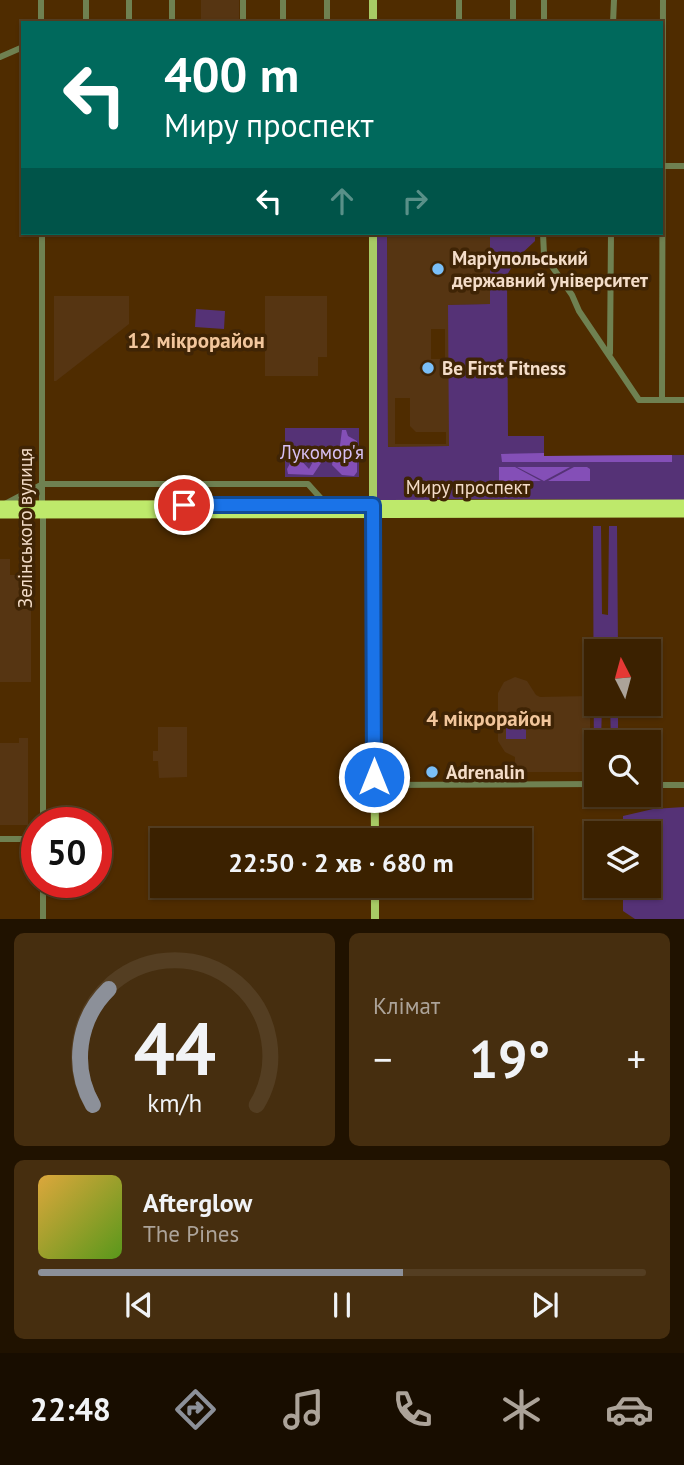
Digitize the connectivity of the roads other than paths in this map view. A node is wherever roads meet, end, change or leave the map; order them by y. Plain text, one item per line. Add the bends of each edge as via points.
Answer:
1 (41, 0) edge
2 (86, 0) edge
3 (128, 0) edge
4 (172, 0) edge
5 (243, 0) edge
6 (283, 0) edge
7 (327, 0) edge
8 (373, 0) edge
9 (459, 0) edge
10 (513, 0) edge
11 (544, 0) edge
12 (614, 0) edge
13 (663, 0) edge
14 (41, 21) edge
15 (86, 21) edge
16 (129, 21) edge
17 (172, 21) edge
18 (243, 21) edge
19 (284, 21) edge
20 (327, 21) edge
21 (373, 21) edge
22 (459, 21) edge
23 (513, 21) edge
24 (544, 21) edge
25 (613, 21) edge
26 (663, 21) edge
27 (21, 48) edge
28 (0, 57) edge
29 (663, 166) edge
30 (684, 166) edge
31 (42, 235) edge
32 (373, 235) edge
33 (543, 235) edge
34 (611, 235) edge
35 (662, 235) edge
36 (610, 355) junction
37 (662, 400) junction
38 (684, 400) edge
39 (43, 484) junction
40 (684, 504) edge
41 (326, 505) junction
42 (1, 508) edge
43 (43, 509) junction
44 (373, 509) junction
45 (684, 513) edge
46 (584, 784) edge
47 (374, 785) junction
48 (661, 785) edge
49 (684, 785) edge
50 (43, 807) edge
51 (375, 828) edge
52 (0, 839) edge
53 (21, 839) edge
54 (43, 898) edge
55 (375, 898) edge
56 (43, 919) edge
57 (375, 919) edge

1 - 14 street
2 - 15 street
3 - 16 street
4 - 17 street
5 - 18 street
6 - 19 street
7 - 20 street
8 - 21 main road
9 - 22 street
10 - 23 street
11 - 24 street
12 - 25 street
13 - 26 street
27 - 28 street
29 - 30 street
31 - 39 street, Зелінського вулиця
32 - 44 main road
33 - 36 street via 544,255
34 - 36 street
35 - 37 street
36 - 37 street via 639,400
37 - 38 street
39 - 41 street via 307,484
39 - 42 street
39 - 43 street, Зелінського вулиця
40 - 44 highway, Миру проспект
41 - 43 highway, Миру проспект
41 - 44 highway, Миру проспект
42 - 43 highway, Миру проспект
43 - 44 highway, Миру проспект
43 - 50 street, Зелінського вулиця
44 - 45 highway, Миру проспект
44 - 47 main road
46 - 47 street
47 - 51 main road
48 - 49 street
52 - 53 street
54 - 56 street
55 - 57 main road

